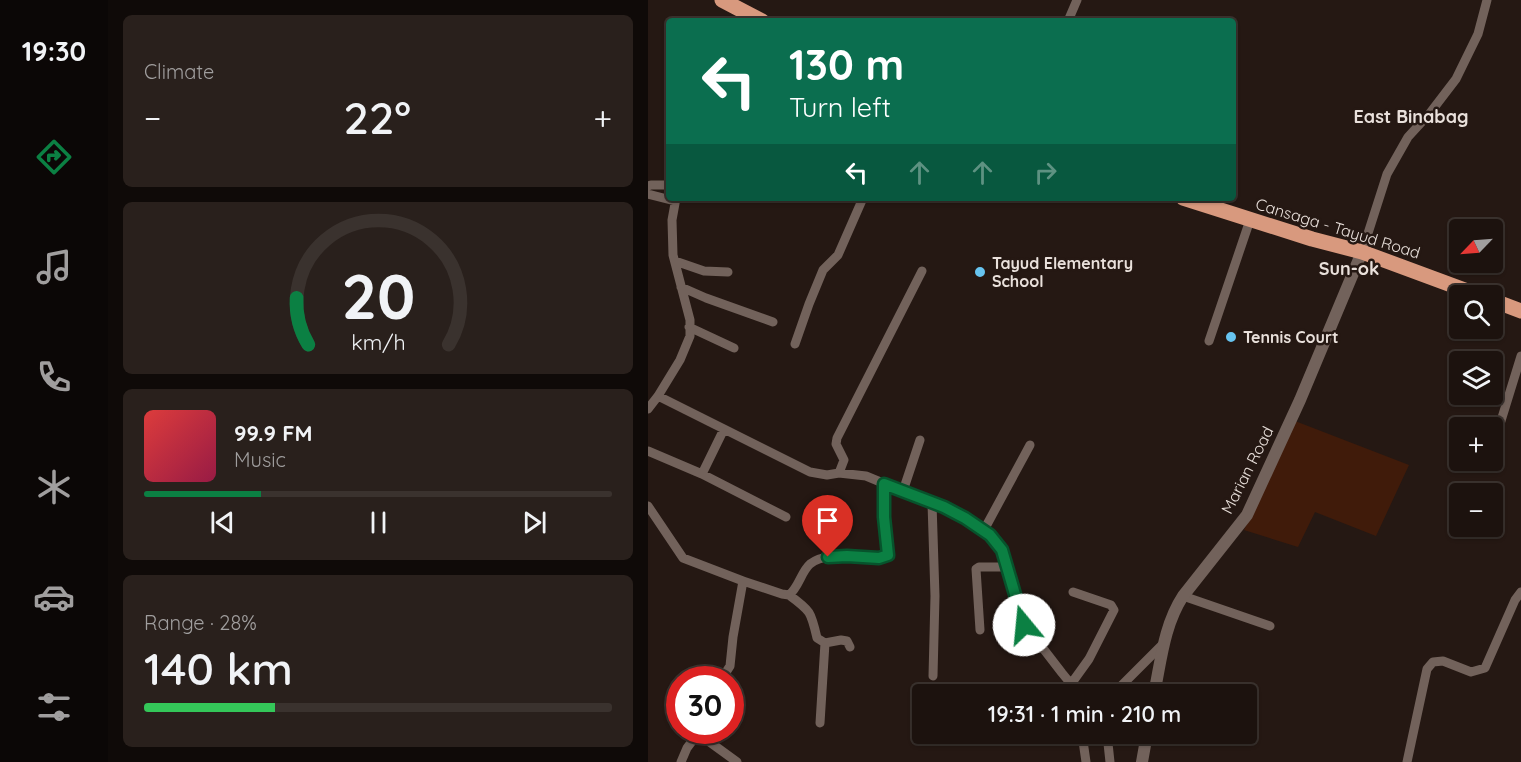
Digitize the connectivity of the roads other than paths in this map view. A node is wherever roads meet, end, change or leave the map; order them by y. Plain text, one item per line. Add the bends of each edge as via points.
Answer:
1 (722, 0) edge
2 (1077, 0) edge
3 (1487, 0) edge
4 (741, 4) edge
5 (758, 18) edge
6 (1069, 18) edge
7 (666, 185) edge
8 (648, 186) edge
9 (648, 194) edge
10 (666, 198) edge
11 (675, 201) edge
12 (863, 201) edge
13 (1192, 201) edge
14 (1250, 220) junction
15 (1362, 252) junction
16 (675, 261) junction
17 (922, 271) dead end
18 (728, 272) dead end
19 (1451, 285) edge
20 (681, 287) junction
21 (1503, 304) edge
22 (1521, 311) edge
23 (773, 322) dead end
24 (689, 327) junction
25 (1209, 341) dead end
26 (795, 344) dead end
27 (734, 348) dead end
28 (1521, 356) edge
29 (658, 396) junction
30 (648, 409) edge
31 (1502, 417) edge
32 (723, 429) junction
33 (920, 440) dead end
34 (1030, 445) dead end
35 (648, 451) edge
36 (839, 473) junction
37 (702, 474) junction
38 (884, 484) junction
39 (903, 491) junction
40 (932, 503) junction
41 (648, 506) edge
42 (786, 517) dead end
43 (984, 530) junction
44 (1007, 567) junction
45 (743, 581) junction
46 (1073, 592) dead end
47 (1521, 592) edge
48 (789, 595) junction
49 (1183, 596) junction
50 (1270, 626) dead end
51 (980, 630) dead end
52 (825, 643) junction
53 (1164, 643) junction
54 (850, 647) dead end
55 (730, 666) edge
56 (933, 676) dead end
57 (1071, 684) joint
58 (1123, 684) edge
59 (1156, 684) edge
60 (820, 723) dead end
61 (690, 744) edge
62 (712, 744) edge
63 (1083, 744) edge
64 (1108, 744) edge
65 (1145, 744) edge
66 (681, 762) edge
67 (737, 762) edge
68 (1086, 762) edge
69 (1110, 762) edge
70 (1142, 762) edge
71 (1407, 762) edge

1 - 4 highway
2 - 6 street
3 - 15 street via 1478,34 1456,79 1408,137 1387,174
4 - 5 highway
7 - 8 street
9 - 10 street
11 - 16 street
12 - 26 street via 838,255 823,270
13 - 14 highway, Cansaga - Tayud Road
14 - 15 highway, Cansaga - Tayud Road
14 - 25 street
15 - 19 highway, Cansaga - Tayud Road
15 - 49 street, Marian Road via 1246,515
16 - 18 street via 704,271
16 - 20 street
17 - 36 street via 837,438 844,460
20 - 23 street
20 - 24 street
21 - 22 highway
24 - 27 street
24 - 29 street via 690,336 680,360
28 - 31 street
29 - 30 street
29 - 32 street
32 - 36 street via 810,472
32 - 37 street
33 - 39 street
34 - 43 street
35 - 37 street
36 - 38 street
37 - 42 street
38 - 39 street
38 - 48 street via 888,555 817,560 809,565
39 - 40 street
40 - 43 street
40 - 56 street
41 - 45 street via 683,558
43 - 44 street via 1002,550
44 - 51 street via 976,569
44 - 57 street via 1024,625
45 - 48 street
45 - 55 street
46 - 57 street via 1111,605 1114,610 1089,659
47 - 71 street via 1485,668 1472,672 1443,661 1433,662 1427,669
48 - 52 street via 806,607 817,638
49 - 50 street
49 - 53 street, Marian Road via 1174,609
52 - 54 street via 847,640
52 - 60 street
53 - 58 street
53 - 59 street, Marian Road
61 - 66 street
62 - 67 street
63 - 68 street
64 - 69 street
65 - 70 street

